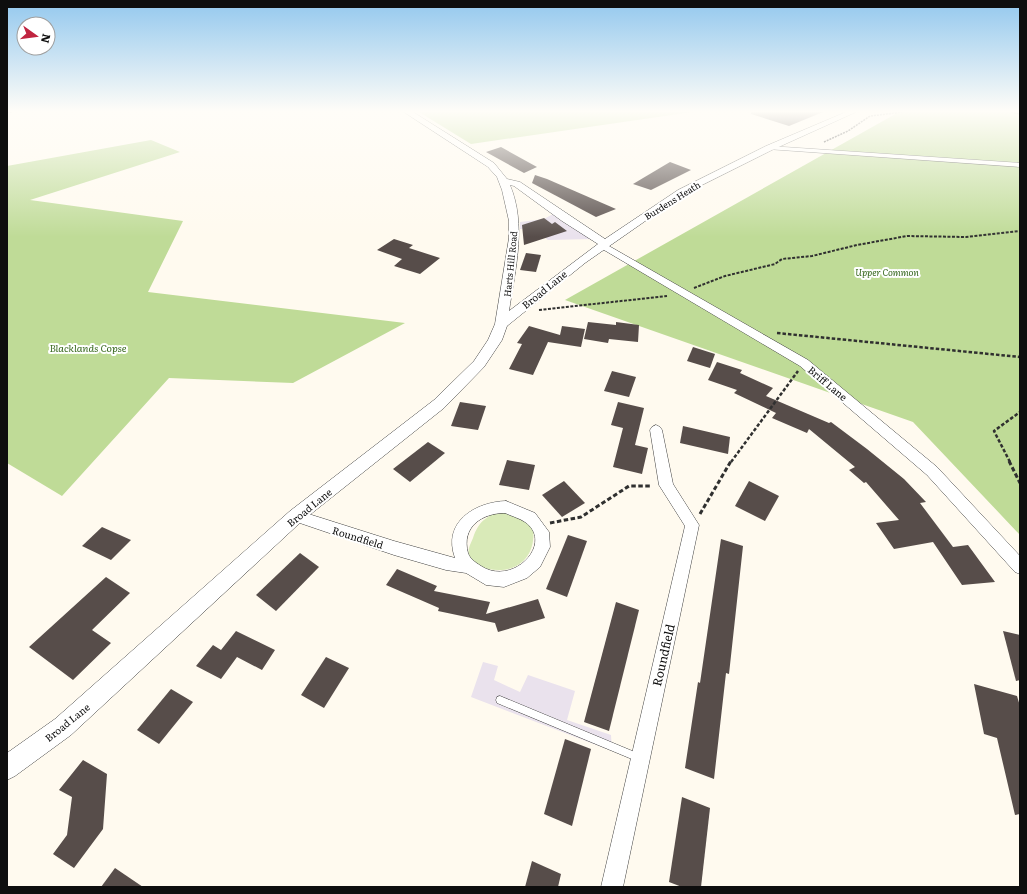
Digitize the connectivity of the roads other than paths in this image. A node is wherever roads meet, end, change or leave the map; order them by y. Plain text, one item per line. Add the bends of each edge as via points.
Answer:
1 (475, 154) edge
2 (758, 154) edge
3 (859, 154) edge
4 (1020, 165) edge
5 (504, 181) junction
6 (603, 244) junction
7 (508, 319) junction
8 (656, 430) dead end
9 (296, 516) junction
10 (468, 566) junction
11 (1020, 567) edge
12 (500, 700) dead end
13 (640, 758) junction
14 (7, 768) edge
15 (612, 887) edge

1 - 5 street, Harts Hill Road via 496,170
2 - 6 street, Burdens Heath via 681,192
3 - 4 street
5 - 6 street via 518,184
5 - 7 street, Harts Hill Road via 513,215 514,238
6 - 7 street, Broad Lane
6 - 11 street, Briff Lane via 804,363 932,471
7 - 9 street, Broad Lane via 479,364 439,404
8 - 13 street, Roundfield via 666,485 692,525
9 - 10 street, Roundfield via 401,550 446,563
9 - 14 street, Broad Lane via 63,727
10 - 10 street, Roundfield via 461,555 459,543 468,520 479,512 506,507 519,510 538,526 542,536 542,548 538,559 519,575 506,579 492,578 479,574
12 - 13 lane
13 - 15 street, Roundfield

